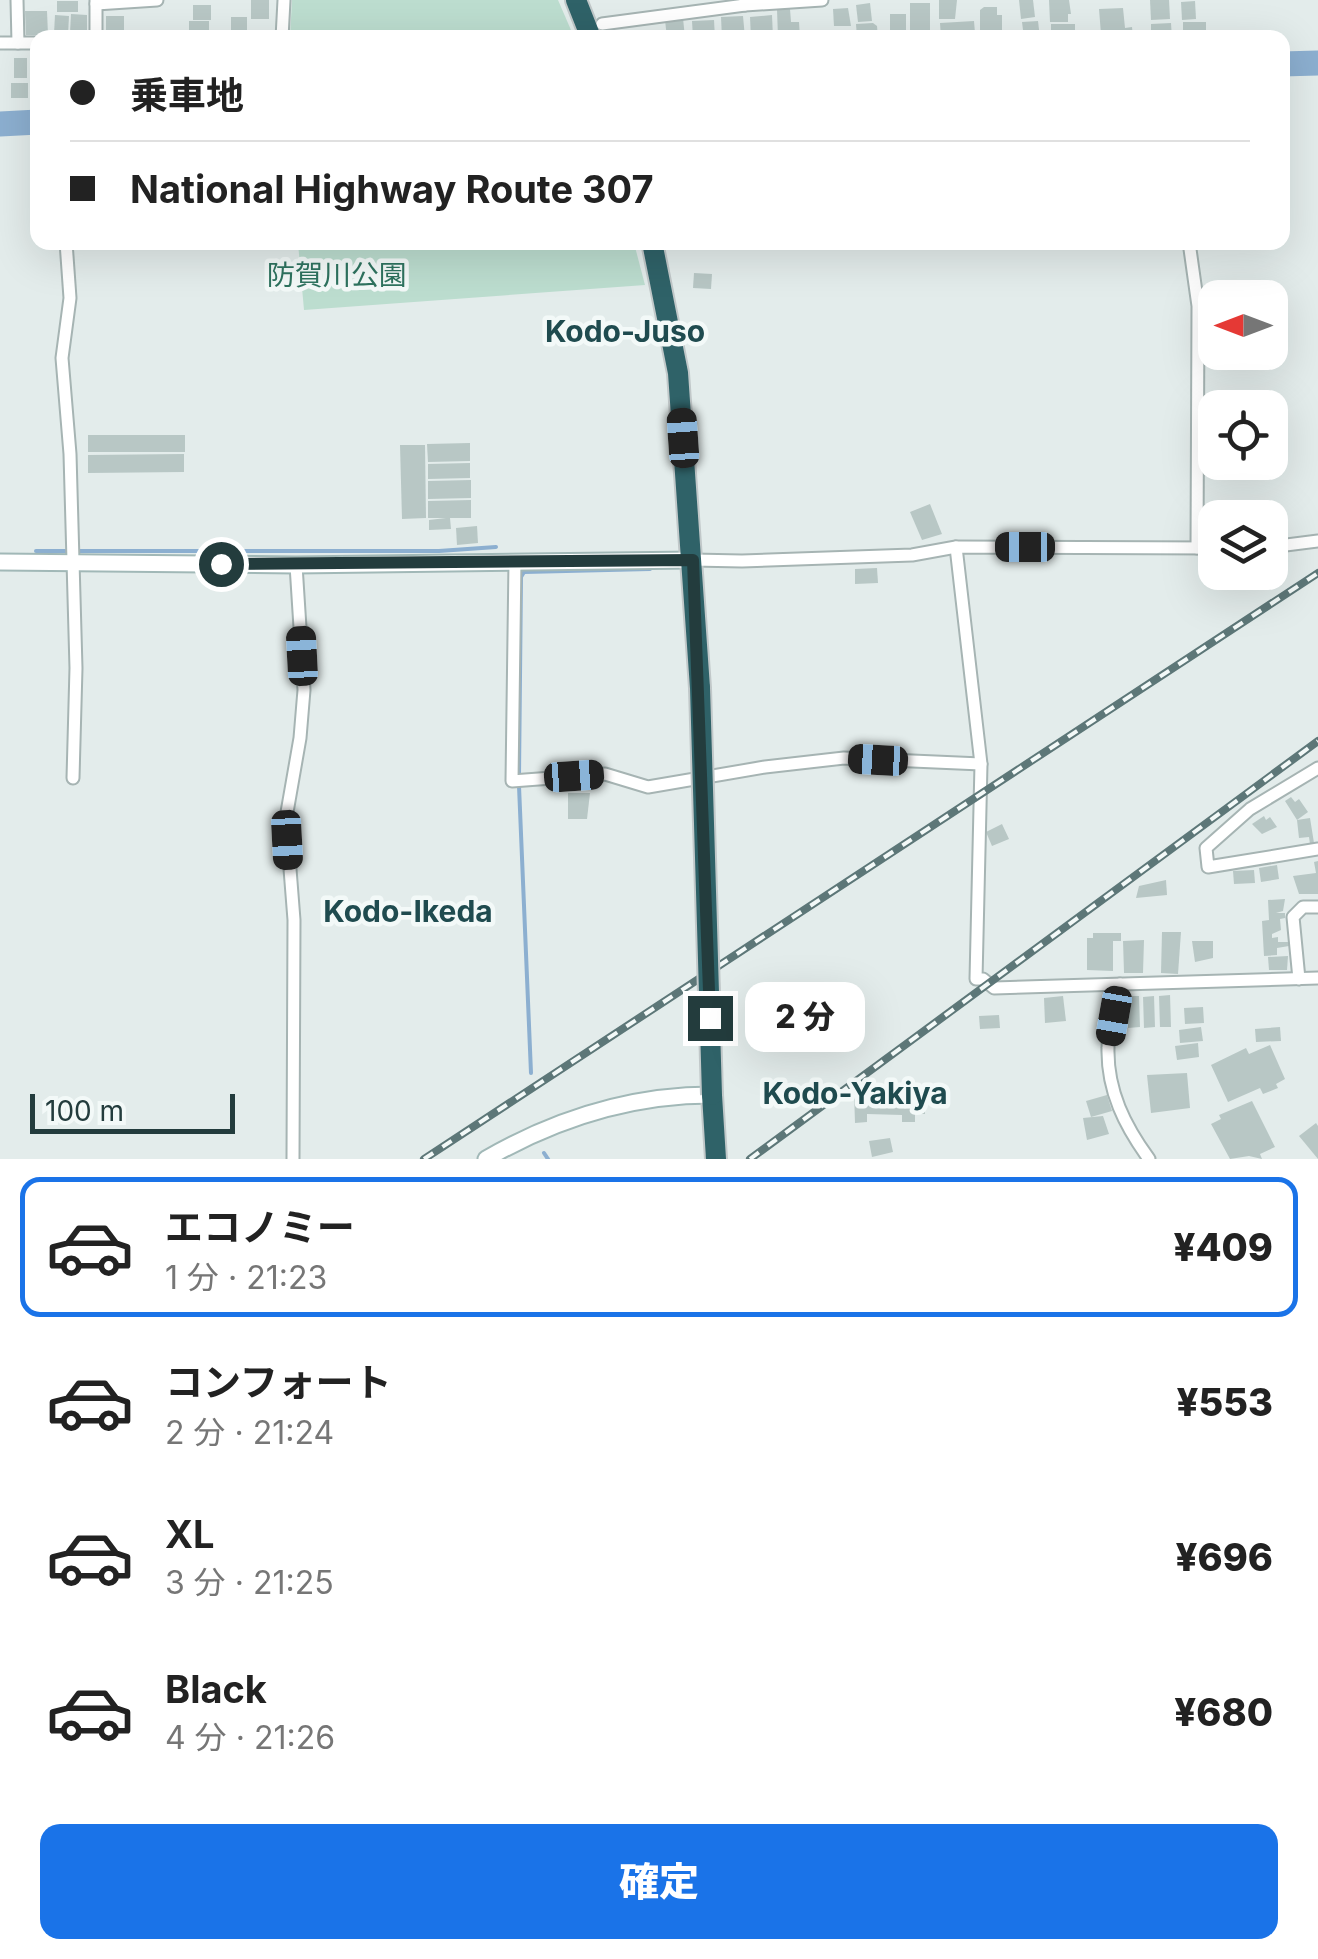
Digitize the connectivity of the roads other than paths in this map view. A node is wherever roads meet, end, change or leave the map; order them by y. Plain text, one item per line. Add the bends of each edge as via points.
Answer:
1 (18, 0) edge
2 (156, 0) edge
3 (284, 0) edge
4 (576, 0) edge
5 (822, 0) edge
6 (96, 2) edge
7 (745, 3) edge
8 (96, 30) edge
9 (282, 30) edge
10 (595, 30) edge
11 (601, 30) edge
12 (0, 43) edge
13 (18, 43) junction
14 (30, 43) edge
15 (67, 250) edge
16 (654, 250) edge
17 (1190, 250) edge
18 (1318, 541) edge
19 (1288, 545) edge
20 (956, 547) junction
21 (1196, 548) joint
22 (514, 560) junction
23 (693, 560) junction
24 (0, 562) edge
25 (71, 564) junction
26 (296, 564) junction
27 (982, 764) junction
28 (1318, 768) edge
29 (73, 778) dead end
30 (1318, 849) edge
31 (1318, 908) edge
32 (1318, 978) edge
33 (1298, 979) junction
34 (1120, 984) junction
35 (712, 1095) junction
36 (293, 1159) edge
37 (486, 1159) edge
38 (716, 1159) edge
39 (1149, 1159) edge

1 - 13 street
2 - 6 street
3 - 9 street
4 - 10 highway
5 - 7 street
6 - 8 street
7 - 11 street
12 - 13 street
13 - 14 street
15 - 25 street via 70,298 62,358
16 - 23 highway via 678,373
17 - 21 street via 1198,306
18 - 19 street
20 - 21 street
20 - 23 street via 912,555
20 - 27 street
22 - 23 street
22 - 26 street
22 - 27 street via 512,781 605,774 648,788 844,758
23 - 35 highway, bridge
24 - 25 street
25 - 26 street
25 - 29 street
26 - 36 street via 304,690 286,818 294,920
27 - 34 street via 976,980 994,988
28 - 30 street via 1250,809 1206,848 1208,867
31 - 33 street via 1303,907 1293,918
32 - 33 street
33 - 34 street
34 - 39 street via 1108,1048 1116,1100 1123,1124
35 - 37 street via 606,1107
35 - 38 highway

